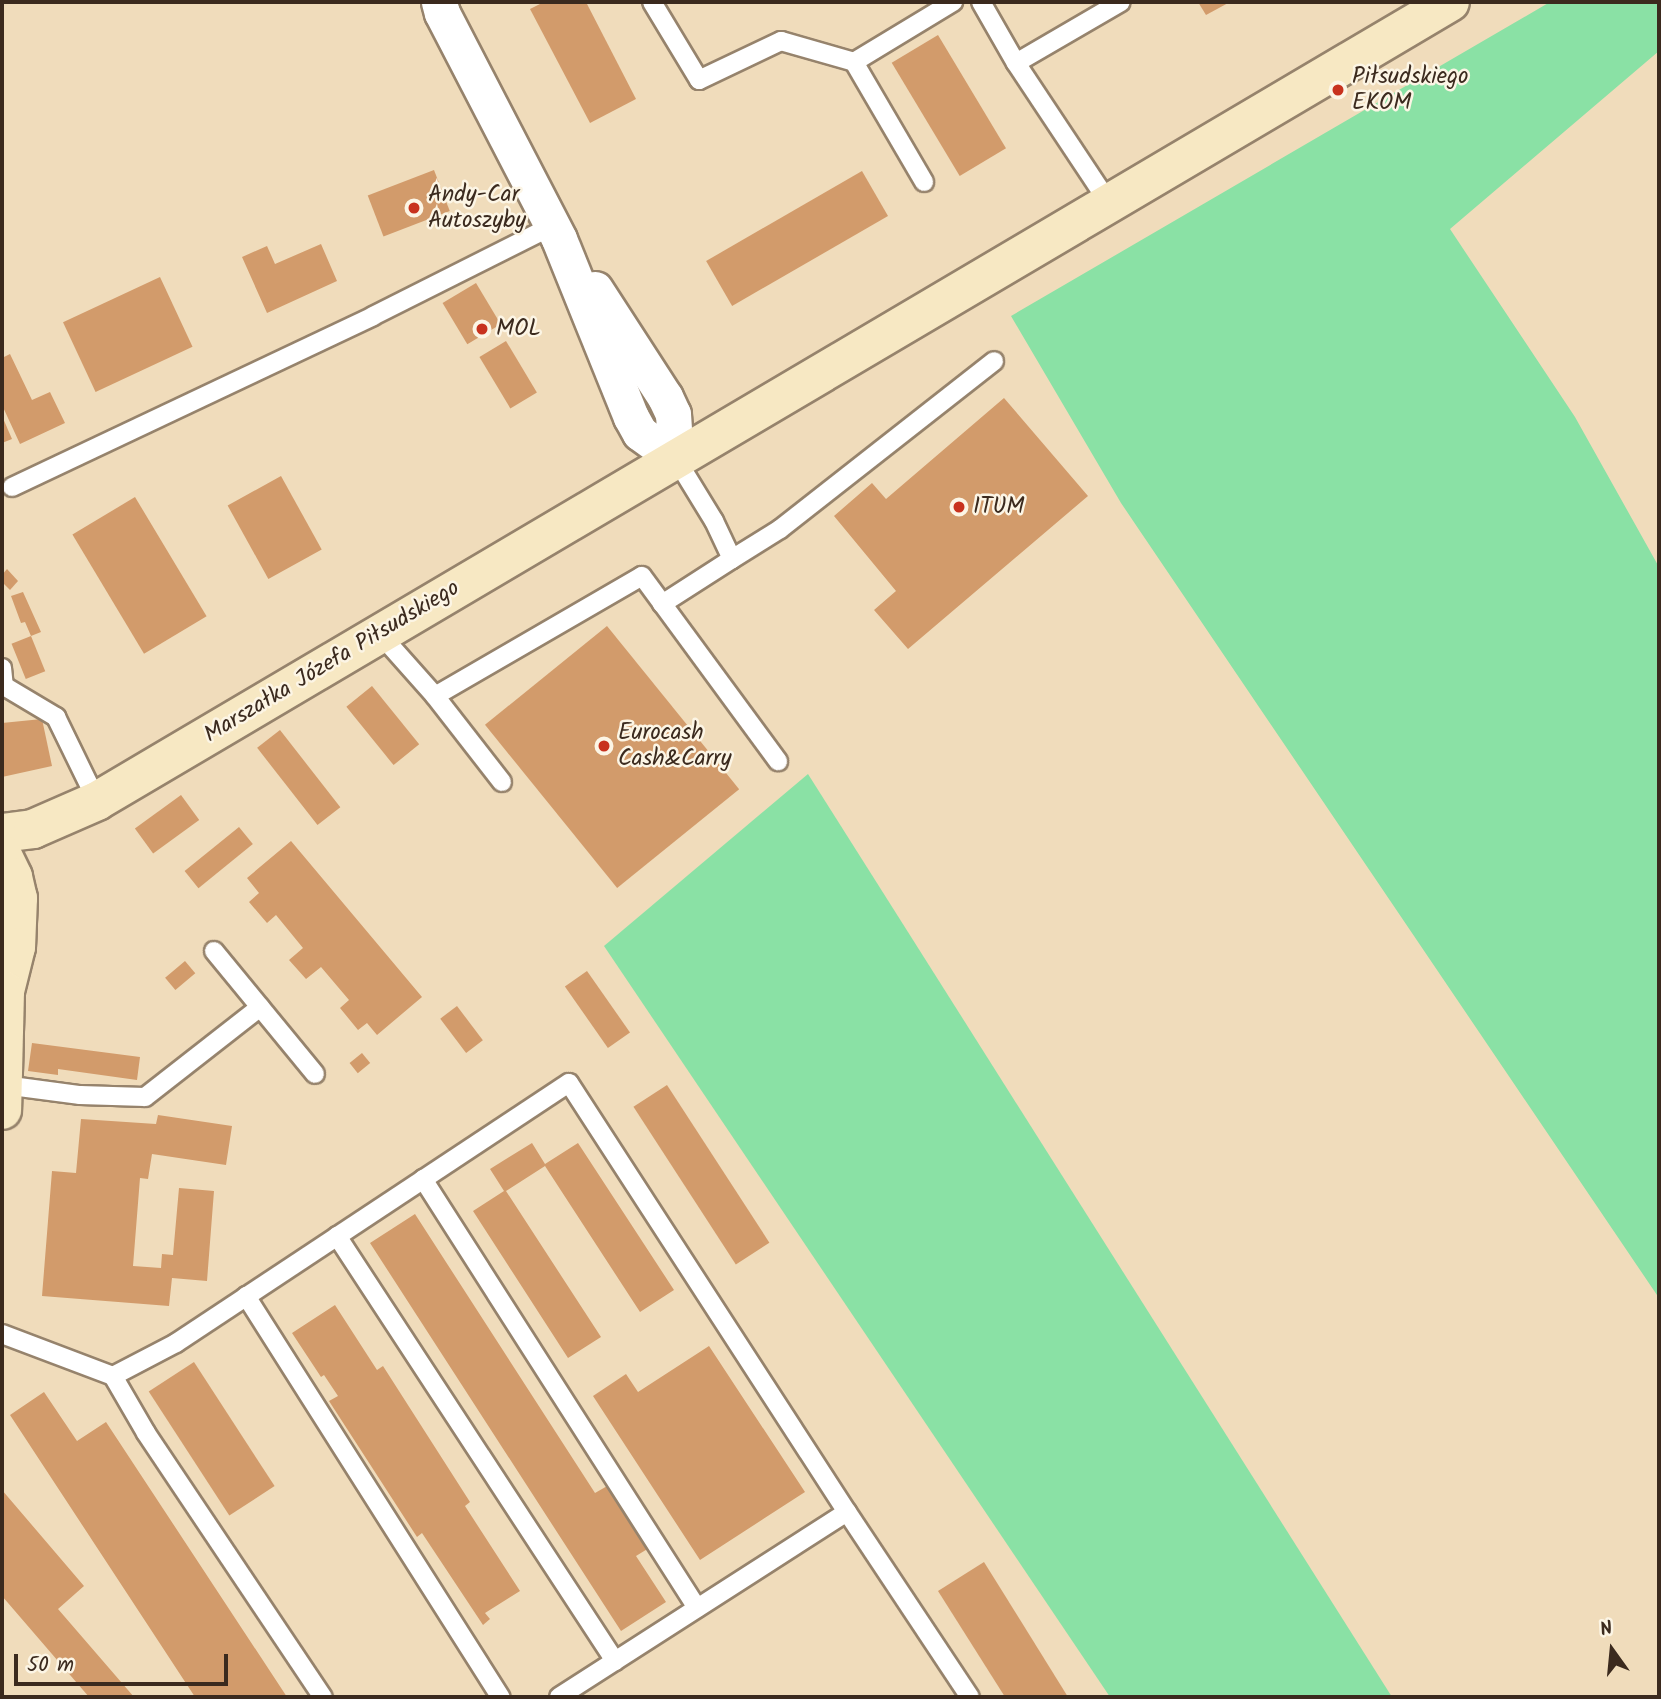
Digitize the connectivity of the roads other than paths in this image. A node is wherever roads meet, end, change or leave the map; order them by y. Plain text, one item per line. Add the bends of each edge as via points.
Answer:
1 (439, 2) edge
2 (652, 2) edge
3 (953, 2) edge
4 (981, 2) edge
5 (1121, 2) edge
6 (1450, 2) edge
7 (854, 62) junction
8 (1017, 63) junction
9 (924, 183) dead end
10 (1109, 203) junction
11 (555, 232) junction
12 (994, 361) dead end
13 (665, 465) junction
14 (12, 487) dead end
15 (732, 559) junction
16 (662, 604) junction
17 (380, 634) junction
18 (2, 668) edge
19 (435, 696) junction
20 (778, 761) dead end
21 (502, 782) dead end
22 (97, 801) junction
23 (57, 821) junction
24 (2, 833) edge
25 (2, 854) edge
26 (18, 898) junction
27 (214, 951) dead end
28 (3, 987) edge
29 (260, 1007) junction
30 (315, 1074) dead end
31 (3, 1098) edge
32 (423, 1179) junction
33 (337, 1236) junction
34 (246, 1296) junction
35 (2, 1334) edge
36 (113, 1376) junction
37 (847, 1512) junction
38 (697, 1608) junction
39 (615, 1661) junction
40 (323, 1697) edge
41 (500, 1697) edge
42 (559, 1697) edge
43 (970, 1697) edge

1 - 11 street
2 - 7 lane via 699,80 781,41
3 - 7 lane
4 - 8 lane
5 - 8 lane
6 - 10 main road, Marszałka Józefa Piłsudskiego
7 - 9 lane
8 - 10 lane
10 - 13 main road, Marszałka Józefa Piłsudskiego
11 - 13 street via 665,397 673,414
11 - 14 lane
12 - 15 lane via 780,529
13 - 15 lane via 714,521
13 - 17 main road, Marszałka Józefa Piłsudskiego
15 - 16 lane
16 - 19 lane via 642,576
16 - 20 lane
17 - 19 lane
17 - 22 main road, Marszałka Józefa Piłsudskiego
18 - 22 lane via 4,686 56,717
19 - 21 lane
22 - 23 main road, Marszałka Józefa Piłsudskiego
23 - 24 main road, Marszałka Józefa Piłsudskiego
23 - 26 main road
25 - 26 main road
26 - 28 main road via 16,947
27 - 29 lane
28 - 31 main road
29 - 30 lane
29 - 31 lane via 145,1097
32 - 33 lane
32 - 37 lane via 569,1083
32 - 38 lane
33 - 34 lane
33 - 39 lane
34 - 36 lane via 176,1343
34 - 41 lane
35 - 36 lane
36 - 40 lane via 146,1433
37 - 38 lane
37 - 43 lane
38 - 39 lane
39 - 42 lane

